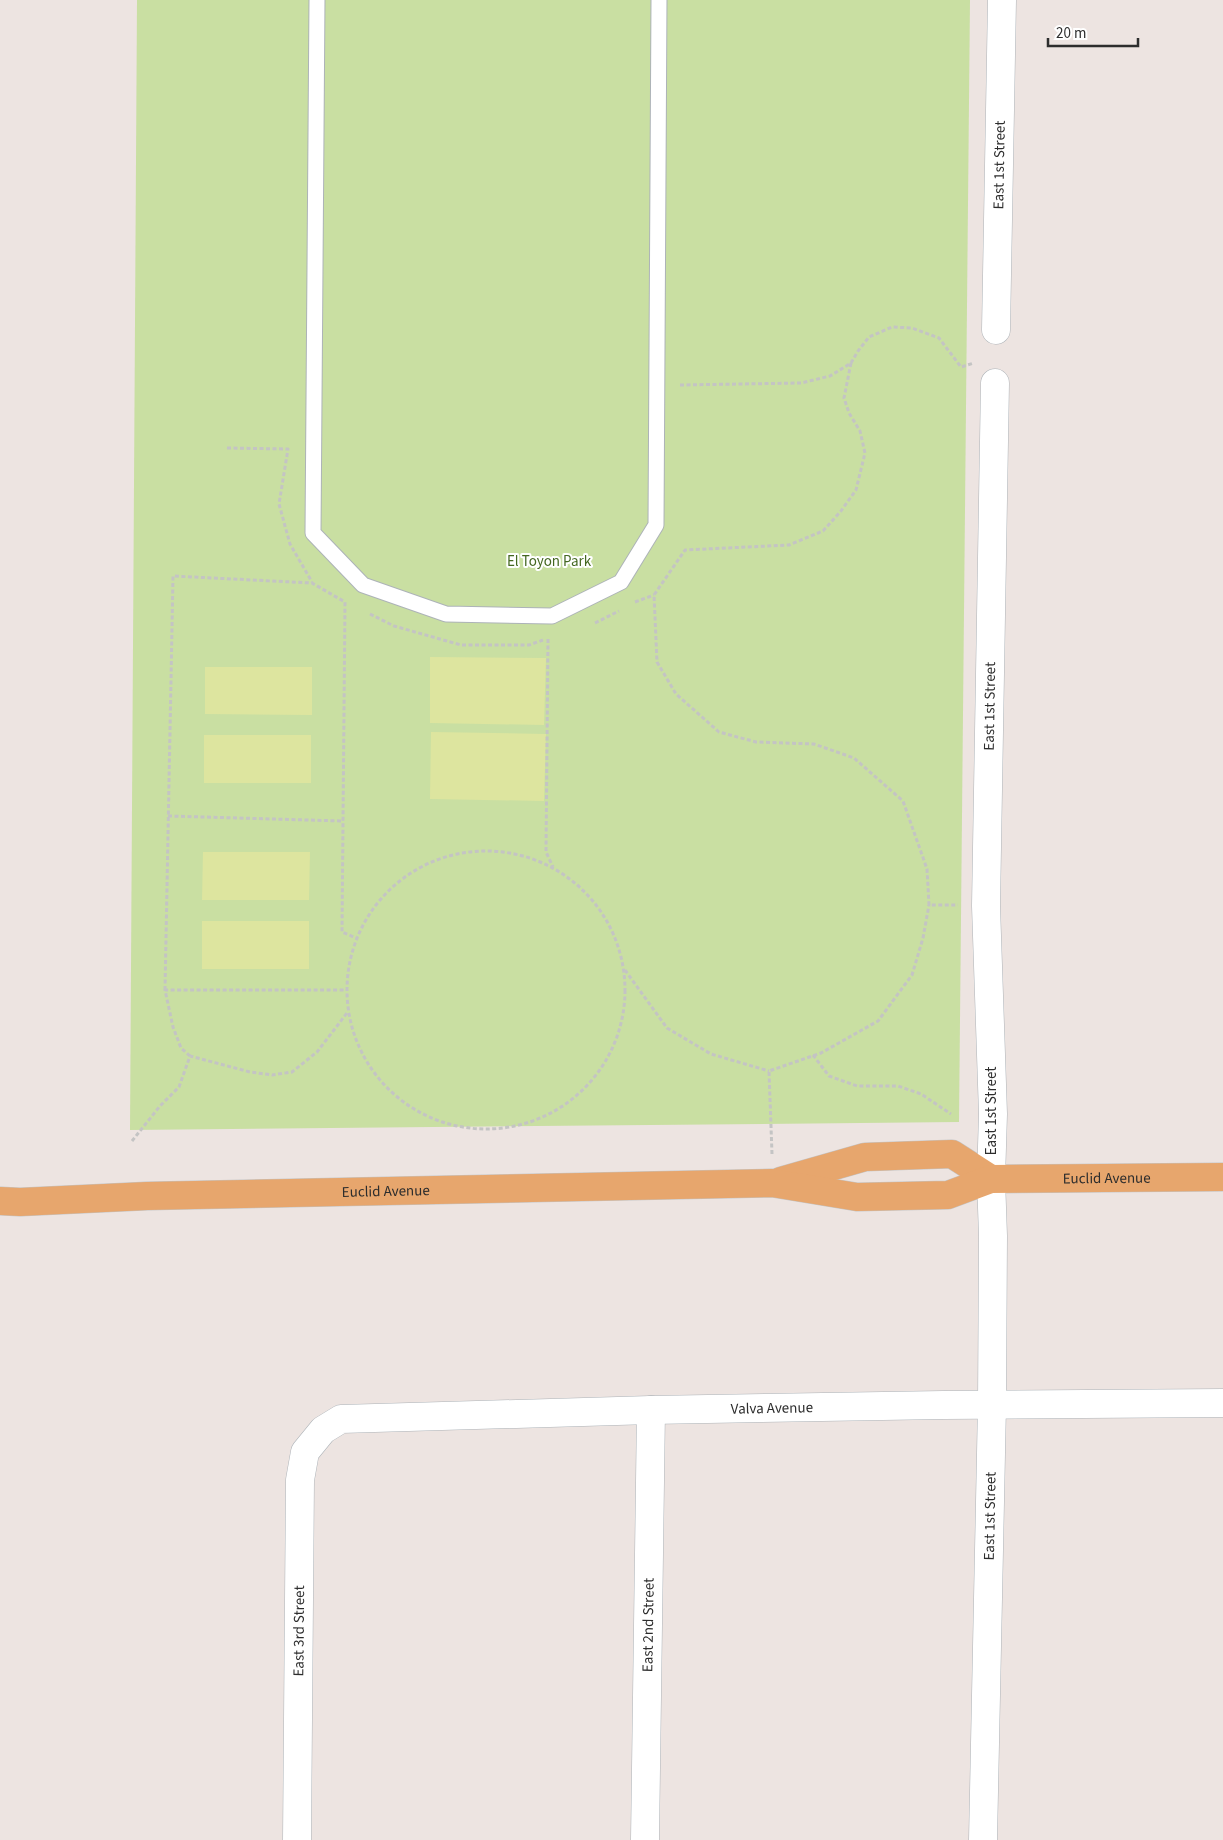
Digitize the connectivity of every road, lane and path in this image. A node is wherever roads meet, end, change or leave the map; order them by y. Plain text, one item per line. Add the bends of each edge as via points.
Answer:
1 (317, 0) edge
2 (659, 0) edge
3 (1002, 0) edge
4 (996, 330) dead end
5 (978, 362) dead end
6 (851, 363) junction
7 (996, 382) dead end
8 (657, 384) junction
9 (227, 448) dead end
10 (312, 583) junction
11 (654, 596) junction
12 (631, 605) dead end
13 (624, 609) dead end
14 (593, 624) dead end
15 (557, 636) dead end
16 (168, 816) junction
17 (343, 821) junction
18 (554, 867) junction
19 (929, 905) junction
20 (986, 906) junction
21 (356, 938) junction
22 (624, 970) junction
23 (166, 990) junction
24 (346, 990) junction
25 (347, 1013) junction
26 (813, 1055) junction
27 (190, 1056) junction
28 (770, 1071) junction
29 (951, 1114) dead end
30 (771, 1129) dead end
31 (132, 1142) dead end
32 (1223, 1176) edge
33 (991, 1179) junction
34 (772, 1184) junction
35 (0, 1200) edge
36 (1223, 1403) edge
37 (992, 1405) junction
38 (650, 1410) junction
39 (323, 1430) joint
40 (297, 1840) edge
41 (645, 1840) edge
42 (983, 1840) edge

1 - 8 lane via 313,533 364,585 446,614 552,616 621,582 656,525
2 - 8 lane
3 - 4 street, East 1st Street
5 - 6 path via 960,367 940,338 912,328 892,327 870,337
6 - 8 path via 830,376 801,383
6 - 11 path via 844,398 860,431 865,453 856,490 841,511 823,531 789,545 685,550
7 - 20 street, East 1st Street
9 - 10 path via 288,448 279,504 290,544
10 - 16 path via 173,576
10 - 17 path via 345,602
11 - 12 path
11 - 19 path via 657,662 676,694 719,732 756,742 814,744 854,758 903,801 927,869
13 - 14 path
15 - 18 path via 548,638 546,852
16 - 17 path
16 - 23 path
17 - 21 path via 342,932
18 - 21 path via 522,855 489,850 447,856 423,865 395,884 372,908
18 - 22 path via 588,894 612,929
19 - 20 path
19 - 26 path via 912,975 878,1021
20 - 33 street, East 1st Street
21 - 24 path via 348,964
22 - 25 path via 623,1019 605,1064 573,1101 530,1124 483,1131 435,1122 394,1097 363,1059
22 - 28 path via 667,1028 711,1054
23 - 24 path
23 - 27 path via 173,1027 181,1048
24 - 25 path
25 - 27 path via 317,1052 292,1072 272,1075 250,1072
26 - 28 path
26 - 29 path via 829,1076 857,1086 898,1086 921,1094
27 - 31 path via 179,1087
28 - 30 path
32 - 33 main road, Euclid Avenue
33 - 34 main road, Euclid Avenue via 948,1195 857,1197
33 - 34 main road, Euclid Avenue via 952,1154 929,1154 865,1157
33 - 37 street, East 1st Street
34 - 35 main road, Euclid Avenue
36 - 37 street, Valva Avenue
37 - 38 street, Valva Avenue
37 - 42 street, East 1st Street
38 - 39 street, Valva Avenue via 341,1419
38 - 41 street, East 2nd Street
39 - 40 street, East 3rd Street via 305,1452 300,1480

